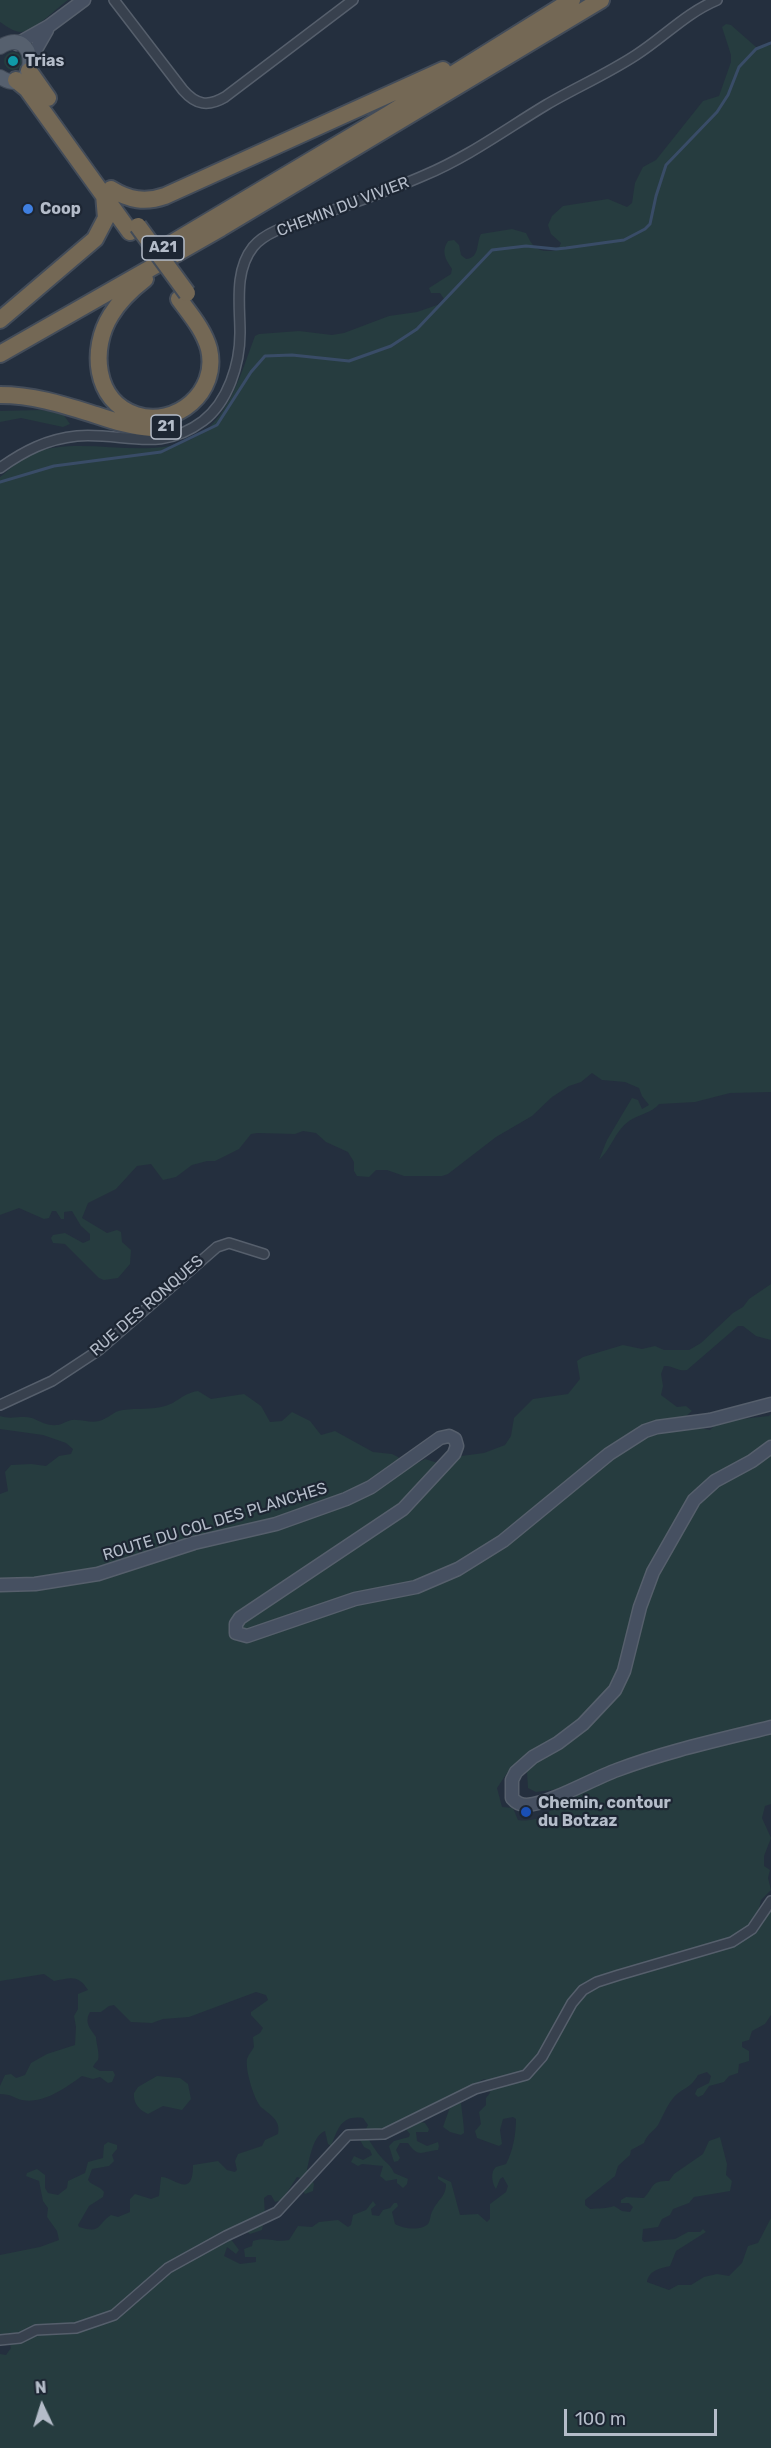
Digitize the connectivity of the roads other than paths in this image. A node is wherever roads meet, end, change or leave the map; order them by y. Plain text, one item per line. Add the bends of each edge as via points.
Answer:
1 (84, 0) edge
2 (114, 0) edge
3 (353, 0) edge
4 (567, 0) edge
5 (572, 0) edge
6 (601, 0) edge
7 (717, 0) edge
8 (49, 26) junction
9 (17, 44) junction
10 (0, 47) edge
11 (13, 74) edge
12 (330, 156) junction
13 (108, 191) junction
14 (182, 250) junction
15 (183, 296) junction
16 (0, 320) edge
17 (0, 347) edge
18 (0, 354) edge
19 (0, 395) edge
20 (0, 468) edge
21 (264, 1254) dead end
22 (771, 1404) edge
23 (0, 1405) edge
24 (771, 1447) edge
25 (0, 1585) edge
26 (771, 1727) edge
27 (771, 1901) edge
28 (0, 2340) edge

1 - 8 street
2 - 3 street via 183,90 193,100 205,104 225,96
4 - 13 highway via 421,81 165,196 139,201
5 - 12 highway, A21
6 - 12 highway, A21
7 - 20 street, CHEMIN DU VIVIER via 689,15 637,55 452,162 405,184 279,231 256,244 241,274 240,340 233,373 223,398 201,422 160,440 86,436 54,440 32,448
8 - 9 street
8 - 11 street
9 - 10 main road
9 - 11 main road via 26,48
11 - 13 highway
12 - 14 highway, A21
12 - 17 highway, A21 via 55,311
13 - 15 highway
13 - 16 highway via 106,218 95,239
14 - 15 highway via 125,296 102,334 98,360 103,385 118,405 132,414 153,418 176,413 196,398 206,383 210,362 207,342
14 - 18 highway, A21
15 - 19 highway, 21 via 213,330 220,358 213,392 204,406 183,422 160,428 137,427 50,401
21 - 23 street, RUE DES RONQUES via 229,1242 217,1247 94,1354 52,1381
22 - 25 street, ROUTE DU COL DES PLANCHES via 645,1431 609,1454 517,1531 458,1569 416,1587 355,1599 247,1636 236,1633 240,1618 403,1509 454,1454 455,1439 440,1438 354,1496 264,1528 194,1543 98,1574
24 - 26 street via 715,1481 694,1500 652,1572 615,1690 583,1724 524,1764 512,1780 512,1798 524,1805 542,1802 646,1760
27 - 28 street via 752,1929 732,1942 618,1975 583,1990 529,2073 475,2089 387,2133 348,2135 277,2212 168,2268 114,2315 75,2328 36,2330 20,2338

